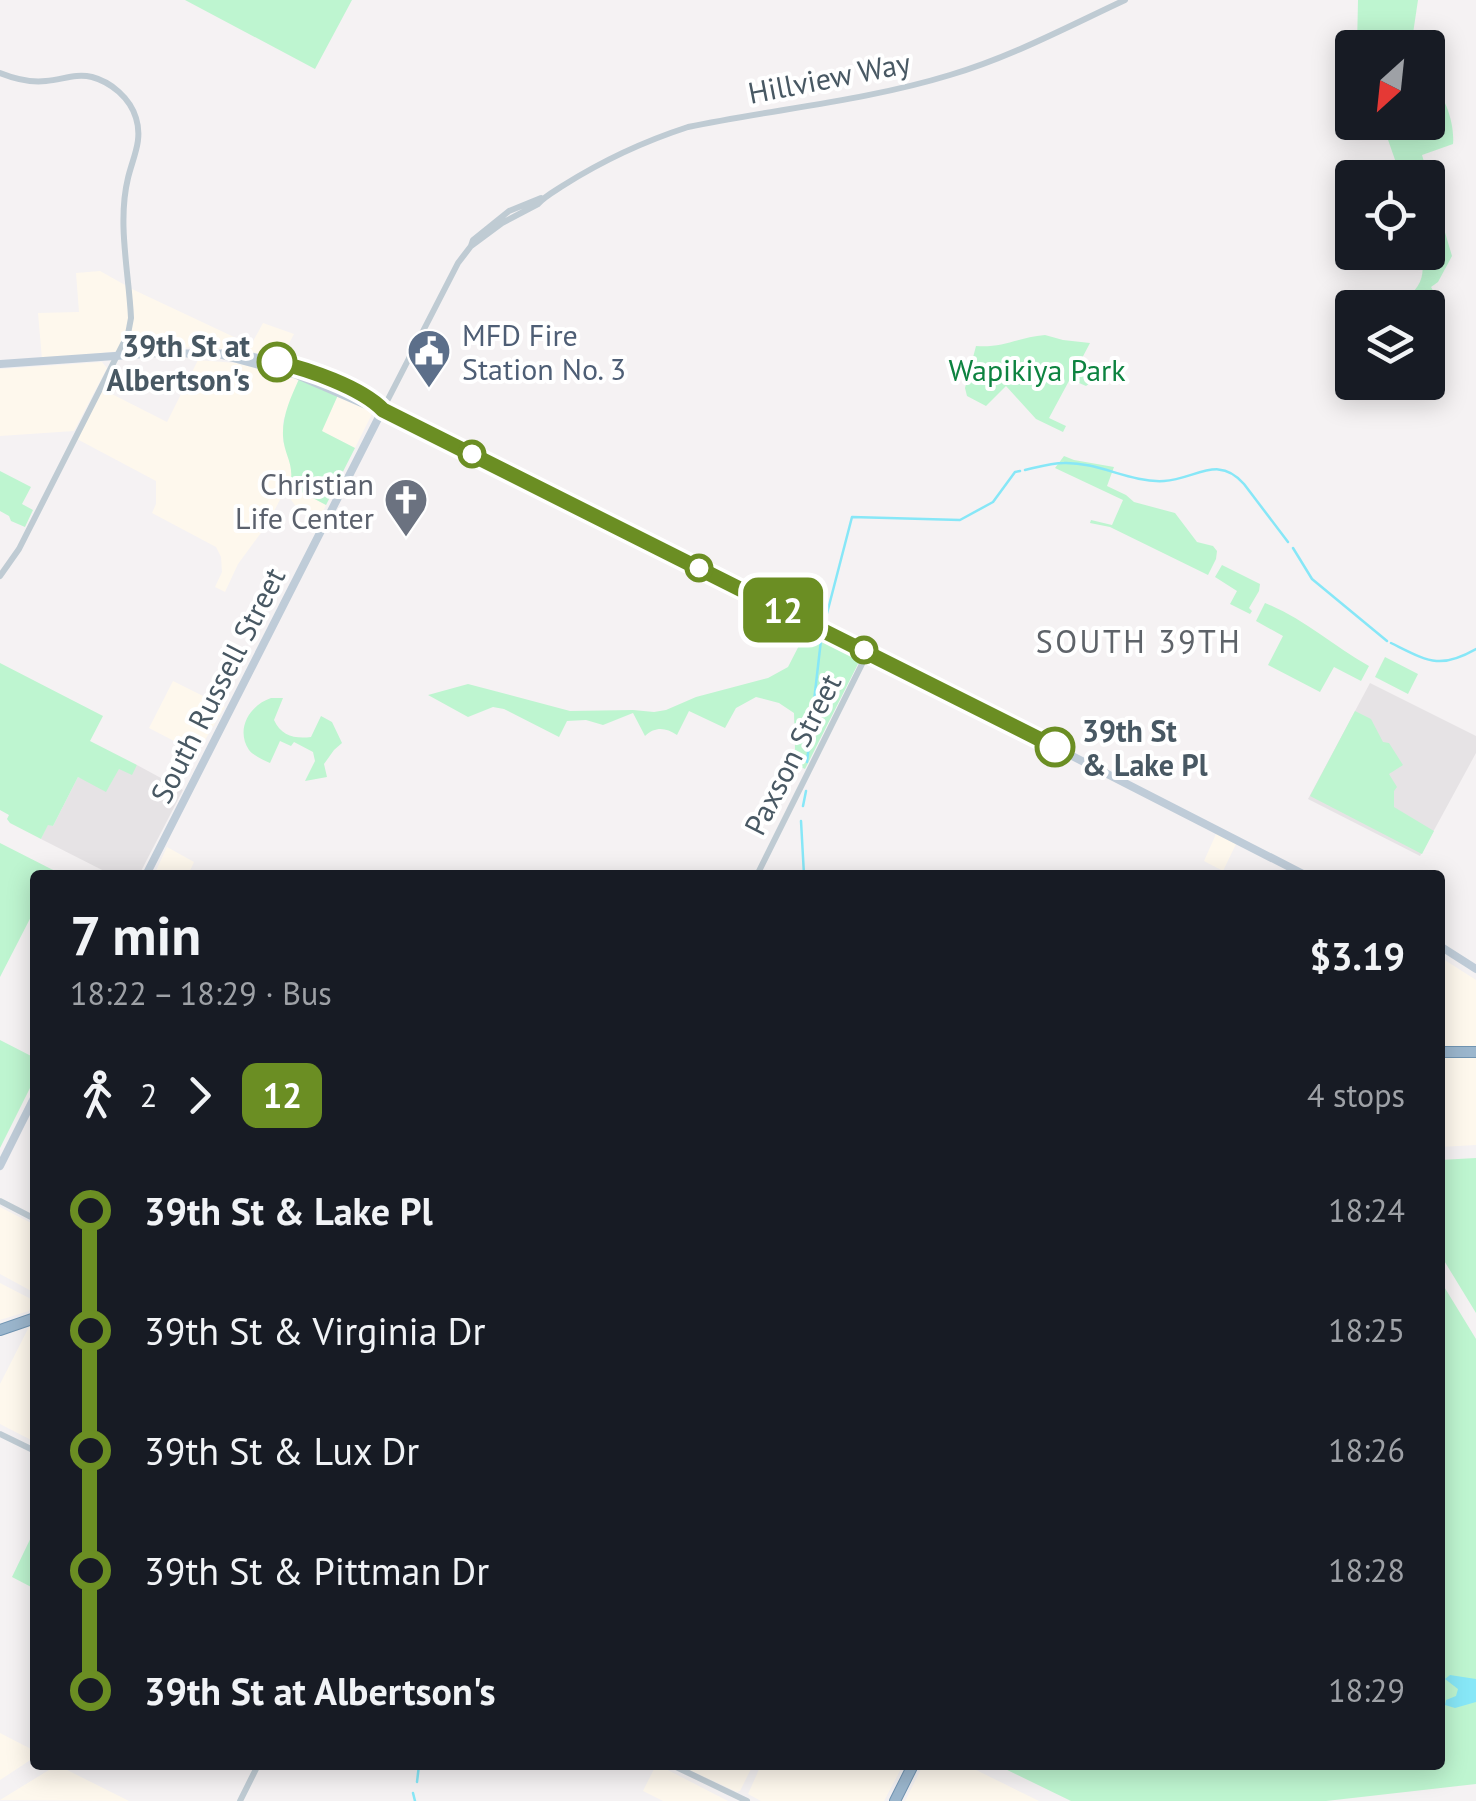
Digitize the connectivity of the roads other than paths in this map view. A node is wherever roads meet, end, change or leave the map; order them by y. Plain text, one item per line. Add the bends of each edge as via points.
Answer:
1 (1125, 0) edge
2 (0, 73) edge
3 (218, 354) junction
4 (117, 356) junction
5 (252, 362) junction
6 (0, 364) edge
7 (310, 370) junction
8 (383, 410) junction
9 (0, 576) edge
10 (868, 652) junction
11 (149, 870) edge
12 (759, 870) edge
13 (1296, 870) edge
14 (1445, 949) edge
15 (1476, 969) edge
16 (1445, 1052) edge
17 (1476, 1052) edge
18 (30, 1106) edge
19 (0, 1166) edge
20 (0, 1201) edge
21 (30, 1216) edge
22 (30, 1317) edge
23 (0, 1326) edge
24 (0, 1434) edge
25 (30, 1449) edge
26 (256, 1770) edge
27 (682, 1770) edge
28 (910, 1770) edge
29 (240, 1801) edge
30 (747, 1801) edge
31 (895, 1801) edge

1 - 8 street, Hillview Way via 1014,53 942,78 667,134 509,212 477,236 458,263
2 - 4 street via 30,81 93,78 116,90 134,112 139,135 125,205 130,324
3 - 4 main road
3 - 5 main road
3 - 7 main road
4 - 6 main road
4 - 9 street
5 - 7 main road
5 - 8 main road
7 - 8 main road
8 - 10 main road
8 - 11 main road, South Russell Street
10 - 12 street, Paxson Street
10 - 13 main road
14 - 15 main road
16 - 17 highway
18 - 19 main road
20 - 21 street
22 - 23 highway
24 - 25 street
26 - 29 street
27 - 30 street
28 - 31 highway

